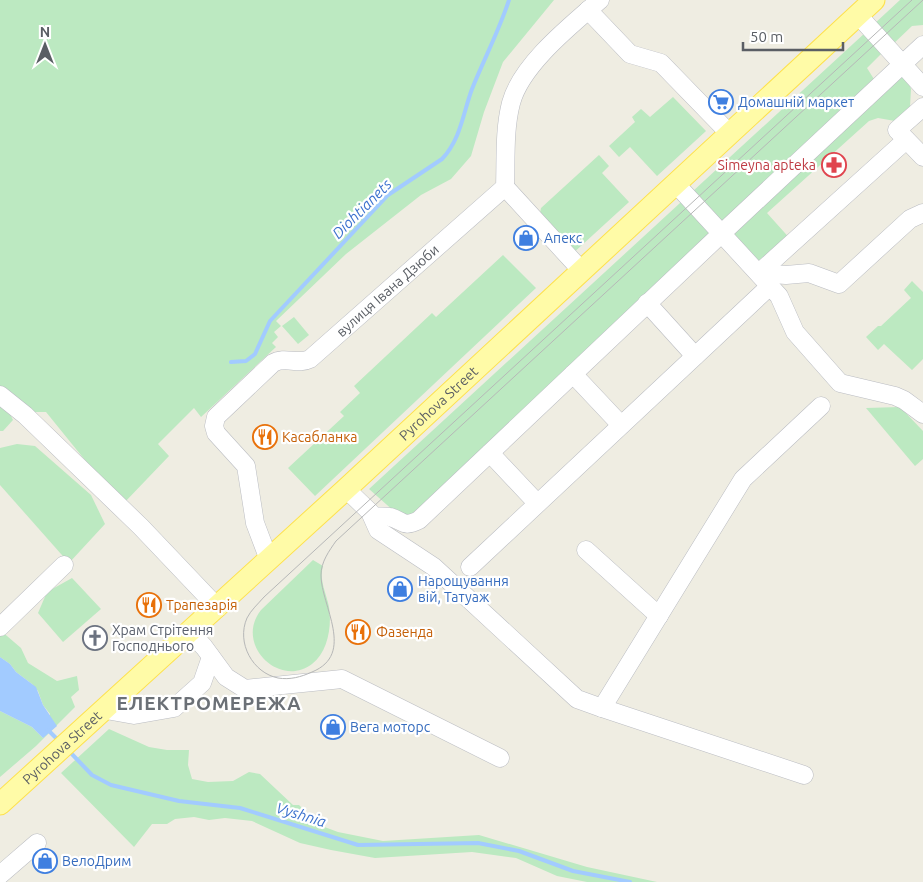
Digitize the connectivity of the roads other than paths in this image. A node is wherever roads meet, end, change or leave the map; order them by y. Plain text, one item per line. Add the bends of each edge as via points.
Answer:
1 (874, 0) edge
2 (594, 5) edge
3 (858, 15) junction
4 (923, 45) edge
5 (902, 64) junction
6 (923, 87) edge
7 (923, 106) edge
8 (729, 133) junction
9 (906, 140) junction
10 (923, 157) edge
11 (675, 183) junction
12 (505, 187) junction
13 (923, 213) edge
14 (720, 234) junction
15 (581, 270) junction
16 (764, 280) junction
17 (647, 303) junction
18 (695, 356) junction
19 (573, 374) junction
20 (0, 395) edge
21 (821, 406) dead end
22 (922, 412) edge
23 (621, 425) junction
24 (490, 453) junction
25 (346, 489) junction
26 (537, 503) junction
27 (372, 516) junction
28 (586, 550) dead end
29 (269, 560) junction
30 (64, 565) dead end
31 (470, 567) dead end
32 (218, 608) junction
33 (659, 616) junction
34 (0, 627) edge
35 (190, 632) junction
36 (211, 657) junction
37 (602, 708) junction
38 (102, 713) junction
39 (500, 758) dead end
40 (804, 775) dead end
41 (0, 804) edge
42 (37, 843) dead end
43 (0, 876) edge

1 - 3 main road, Pyrohova Street
2 - 8 street via 630,54 661,63
2 - 12 street via 544,52 515,91 508,122
3 - 5 street
3 - 8 main road, Pyrohova Street
4 - 5 street
5 - 6 street
5 - 14 street
7 - 9 street via 897,130
8 - 11 main road, Pyrohova Street
9 - 10 street
9 - 16 street
11 - 14 street
11 - 15 main road, Pyrohova Street
12 - 15 street
12 - 29 street, вулиця Івана Дзюби via 310,359 301,362 277,360 216,417 216,433 246,466 255,523
13 - 16 street via 910,219 839,284 809,273
14 - 16 street
14 - 17 street
15 - 25 main road, Pyrohova Street
16 - 18 street
16 - 22 street via 783,302 795,332 840,382 895,396
17 - 18 street
17 - 19 street
18 - 23 street
19 - 23 street
19 - 24 street
20 - 32 street via 141,527
21 - 33 street via 742,479
23 - 26 street
24 - 26 street
24 - 27 street via 418,520 410,524 391,517
25 - 27 street
25 - 29 main road, Pyrohova Street
26 - 31 street
27 - 37 street via 378,530 434,568 577,698
28 - 33 street
29 - 32 main road, Pyrohova Street
30 - 34 street
32 - 35 main road, Pyrohova Street
33 - 37 street
35 - 36 street
35 - 38 main road, Pyrohova Street
36 - 38 street via 202,683 174,708 134,715
36 - 39 street via 226,677 245,689 342,679
37 - 40 street
38 - 41 main road, Pyrohova Street
42 - 43 street

